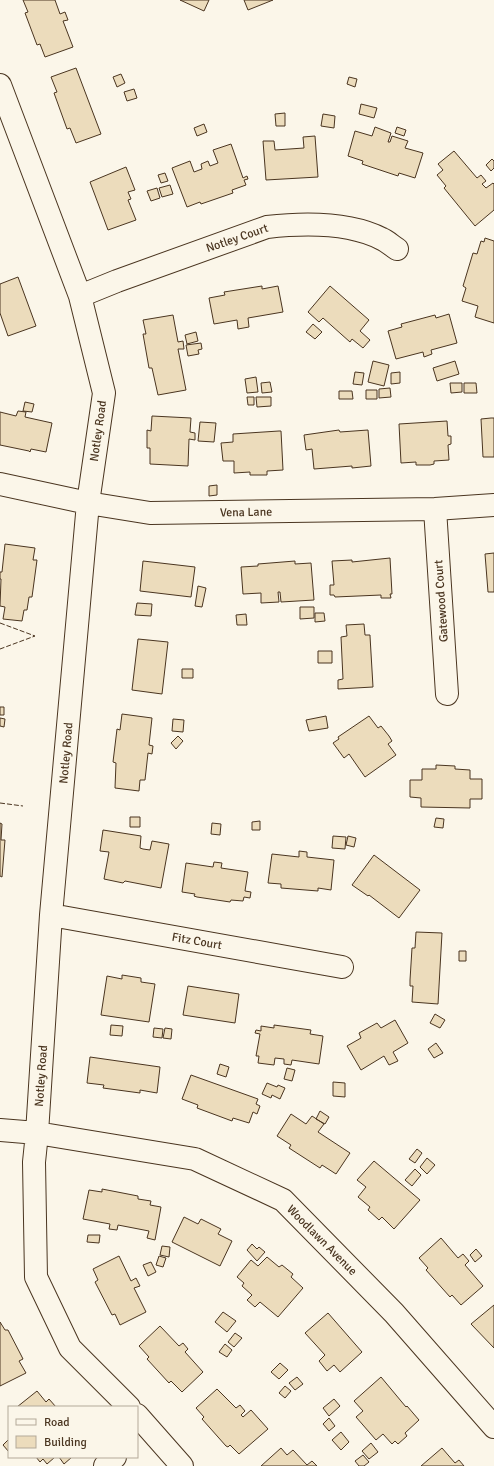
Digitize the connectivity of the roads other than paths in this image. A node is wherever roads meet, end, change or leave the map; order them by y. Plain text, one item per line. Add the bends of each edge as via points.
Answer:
1 (0, 85) edge
2 (396, 249) dead end
3 (80, 296) junction
4 (0, 484) edge
5 (88, 503) junction
6 (494, 505) edge
7 (435, 509) junction
8 (447, 694) dead end
9 (52, 915) junction
10 (342, 967) dead end
11 (0, 1130) edge
12 (37, 1134) junction
13 (128, 1406) edge
14 (141, 1425) edge
15 (494, 1427) edge
16 (114, 1458) edge
17 (105, 1466) edge
18 (182, 1466) edge

1 - 3 street, Notley Road
2 - 3 street, Notley Court via 382,239 351,228 293,224 267,227
3 - 5 street, Notley Road via 104,393
4 - 5 street, Vena Lane
5 - 7 street, Vena Lane via 150,513
5 - 9 street, Notley Road
6 - 7 street, Vena Lane
7 - 8 street, Gatewood Court
9 - 10 street, Fitz Court
9 - 12 street, Notley Road
11 - 12 street, Woodlawn Avenue
12 - 13 street, Notley Road via 34,1162 36,1277 70,1348
12 - 15 street, Woodlawn Avenue via 195,1159 283,1200 394,1313
14 - 18 street
16 - 17 street

